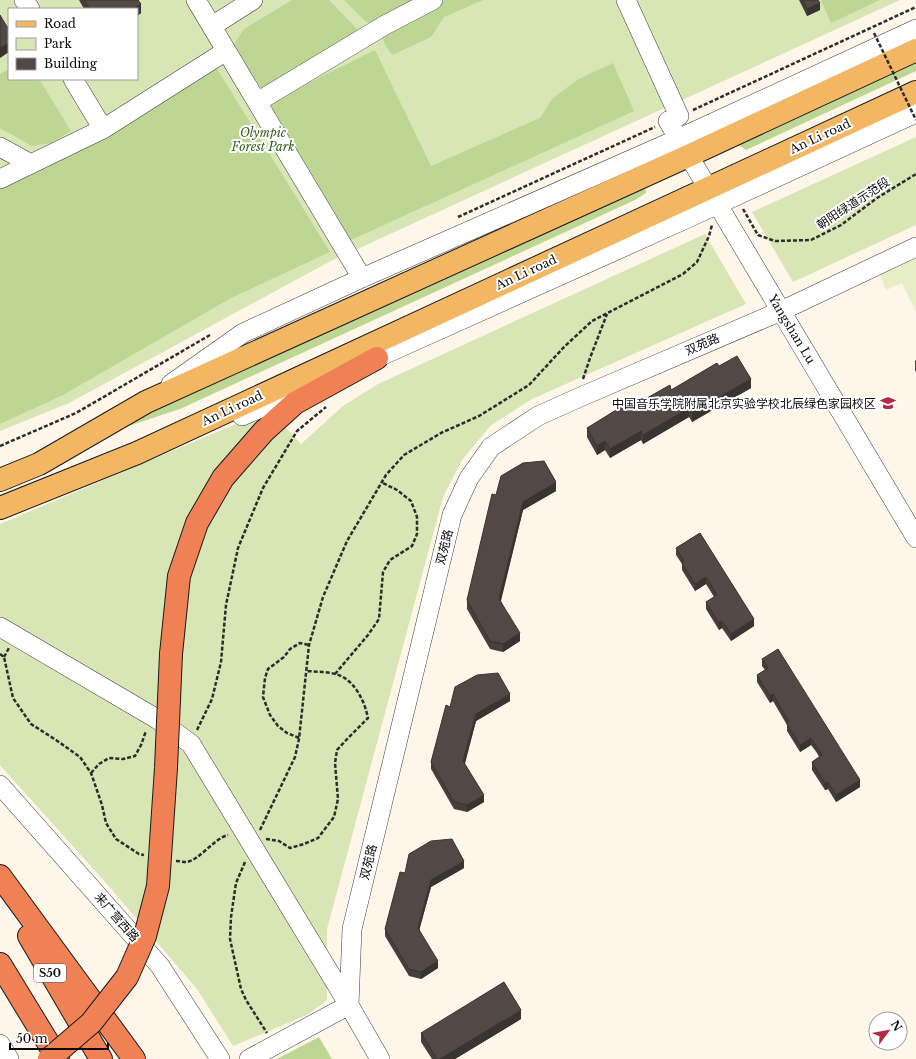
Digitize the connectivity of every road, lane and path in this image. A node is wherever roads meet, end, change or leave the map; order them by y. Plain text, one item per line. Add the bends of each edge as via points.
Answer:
1 (196, 0) edge
2 (253, 0) edge
3 (433, 0) edge
4 (626, 0) edge
5 (212, 26) junction
6 (916, 29) edge
7 (874, 33) dead end
8 (226, 50) junction
9 (916, 50) edge
10 (74, 80) edge
11 (916, 92) edge
12 (257, 102) junction
13 (916, 113) edge
14 (916, 120) edge
15 (103, 129) junction
16 (0, 147) edge
17 (683, 147) junction
18 (31, 164) junction
19 (916, 174) edge
20 (0, 179) edge
21 (716, 203) junction
22 (707, 224) dead end
23 (916, 247) edge
24 (362, 278) junction
25 (781, 311) junction
26 (607, 314) dead end
27 (377, 358) junction
28 (578, 398) junction
29 (146, 402) junction
30 (331, 403) dead end
31 (137, 453) junction
32 (0, 480) edge
33 (381, 482) dead end
34 (0, 508) edge
35 (916, 538) edge
36 (0, 627) edge
37 (309, 645) dead end
38 (0, 654) edge
39 (306, 671) dead end
40 (335, 674) junction
41 (152, 715) junction
42 (299, 738) dead end
43 (191, 744) junction
44 (91, 773) junction
45 (0, 785) edge
46 (249, 838) junction
47 (149, 857) dead end
48 (169, 861) dead end
49 (0, 876) edge
50 (0, 887) edge
51 (0, 964) edge
52 (349, 1006) junction
53 (0, 1044) edge
54 (273, 1046) junction
55 (9, 1059) edge
56 (49, 1059) edge
57 (58, 1059) edge
58 (101, 1059) edge
59 (134, 1059) edge
60 (220, 1059) edge
61 (249, 1059) edge
62 (380, 1059) edge

1 - 5 street
2 - 5 street
3 - 12 street via 385,25
4 - 17 street, Yangshan Lu via 674,118
5 - 8 street
6 - 17 street
7 - 14 path, bridge
8 - 12 street
8 - 15 street
9 - 17 main road
10 - 15 street
11 - 21 main road, An Li road
12 - 24 street
13 - 21 street, An Li road
15 - 18 street
16 - 18 street
17 - 21 street, Yangshan Lu
17 - 24 street
17 - 29 main road
18 - 20 street
19 - 21 path, 朝阳绿道示范段 via 877,198 841,225 811,240 775,241 758,235 743,208
21 - 22 path
21 - 25 street, Yangshan Lu
21 - 27 street, An Li road
21 - 31 main road, An Li road
23 - 25 street, 双苑路
24 - 29 street via 243,333
25 - 28 street, 双苑路
25 - 35 street, Yangshan Lu
26 - 28 path
27 - 31 street, An Li road via 211,428
27 - 56 highway, bridge via 295,403 264,431 223,478 197,523 179,576 171,654 158,886 145,936 127,977 91,1023
28 - 52 street, 双苑路 via 538,416 491,447 469,478 452,515 352,929
29 - 32 main road via 39,464
30 - 43 path via 297,431 263,488 238,548 226,605 220,662 212,699
31 - 34 main road, An Li road
33 - 40 path via 411,501 417,517 418,534 412,546 390,560 383,572 379,619
36 - 41 street
37 - 42 path via 300,642 290,649 268,669 265,678 263,697 270,715 286,733
38 - 44 path via 4,657 13,698 31,724 80,757
39 - 40 path
40 - 46 path via 343,676 356,689 368,718 337,750 334,763 338,799 334,817 318,838 290,848 279,841
41 - 43 street
41 - 44 path via 135,756 123,760 109,758
43 - 46 street
44 - 47 path via 106,823 116,839 139,854
45 - 60 street, 来广营西路 via 160,966
46 - 48 path via 234,833 223,836 187,862
46 - 52 street
46 - 54 path via 248,856 236,883 230,939 241,989
49 - 59 highway
50 - 58 highway, S50
51 - 57 highway
52 - 54 street
52 - 62 street
53 - 55 street
54 - 61 street

